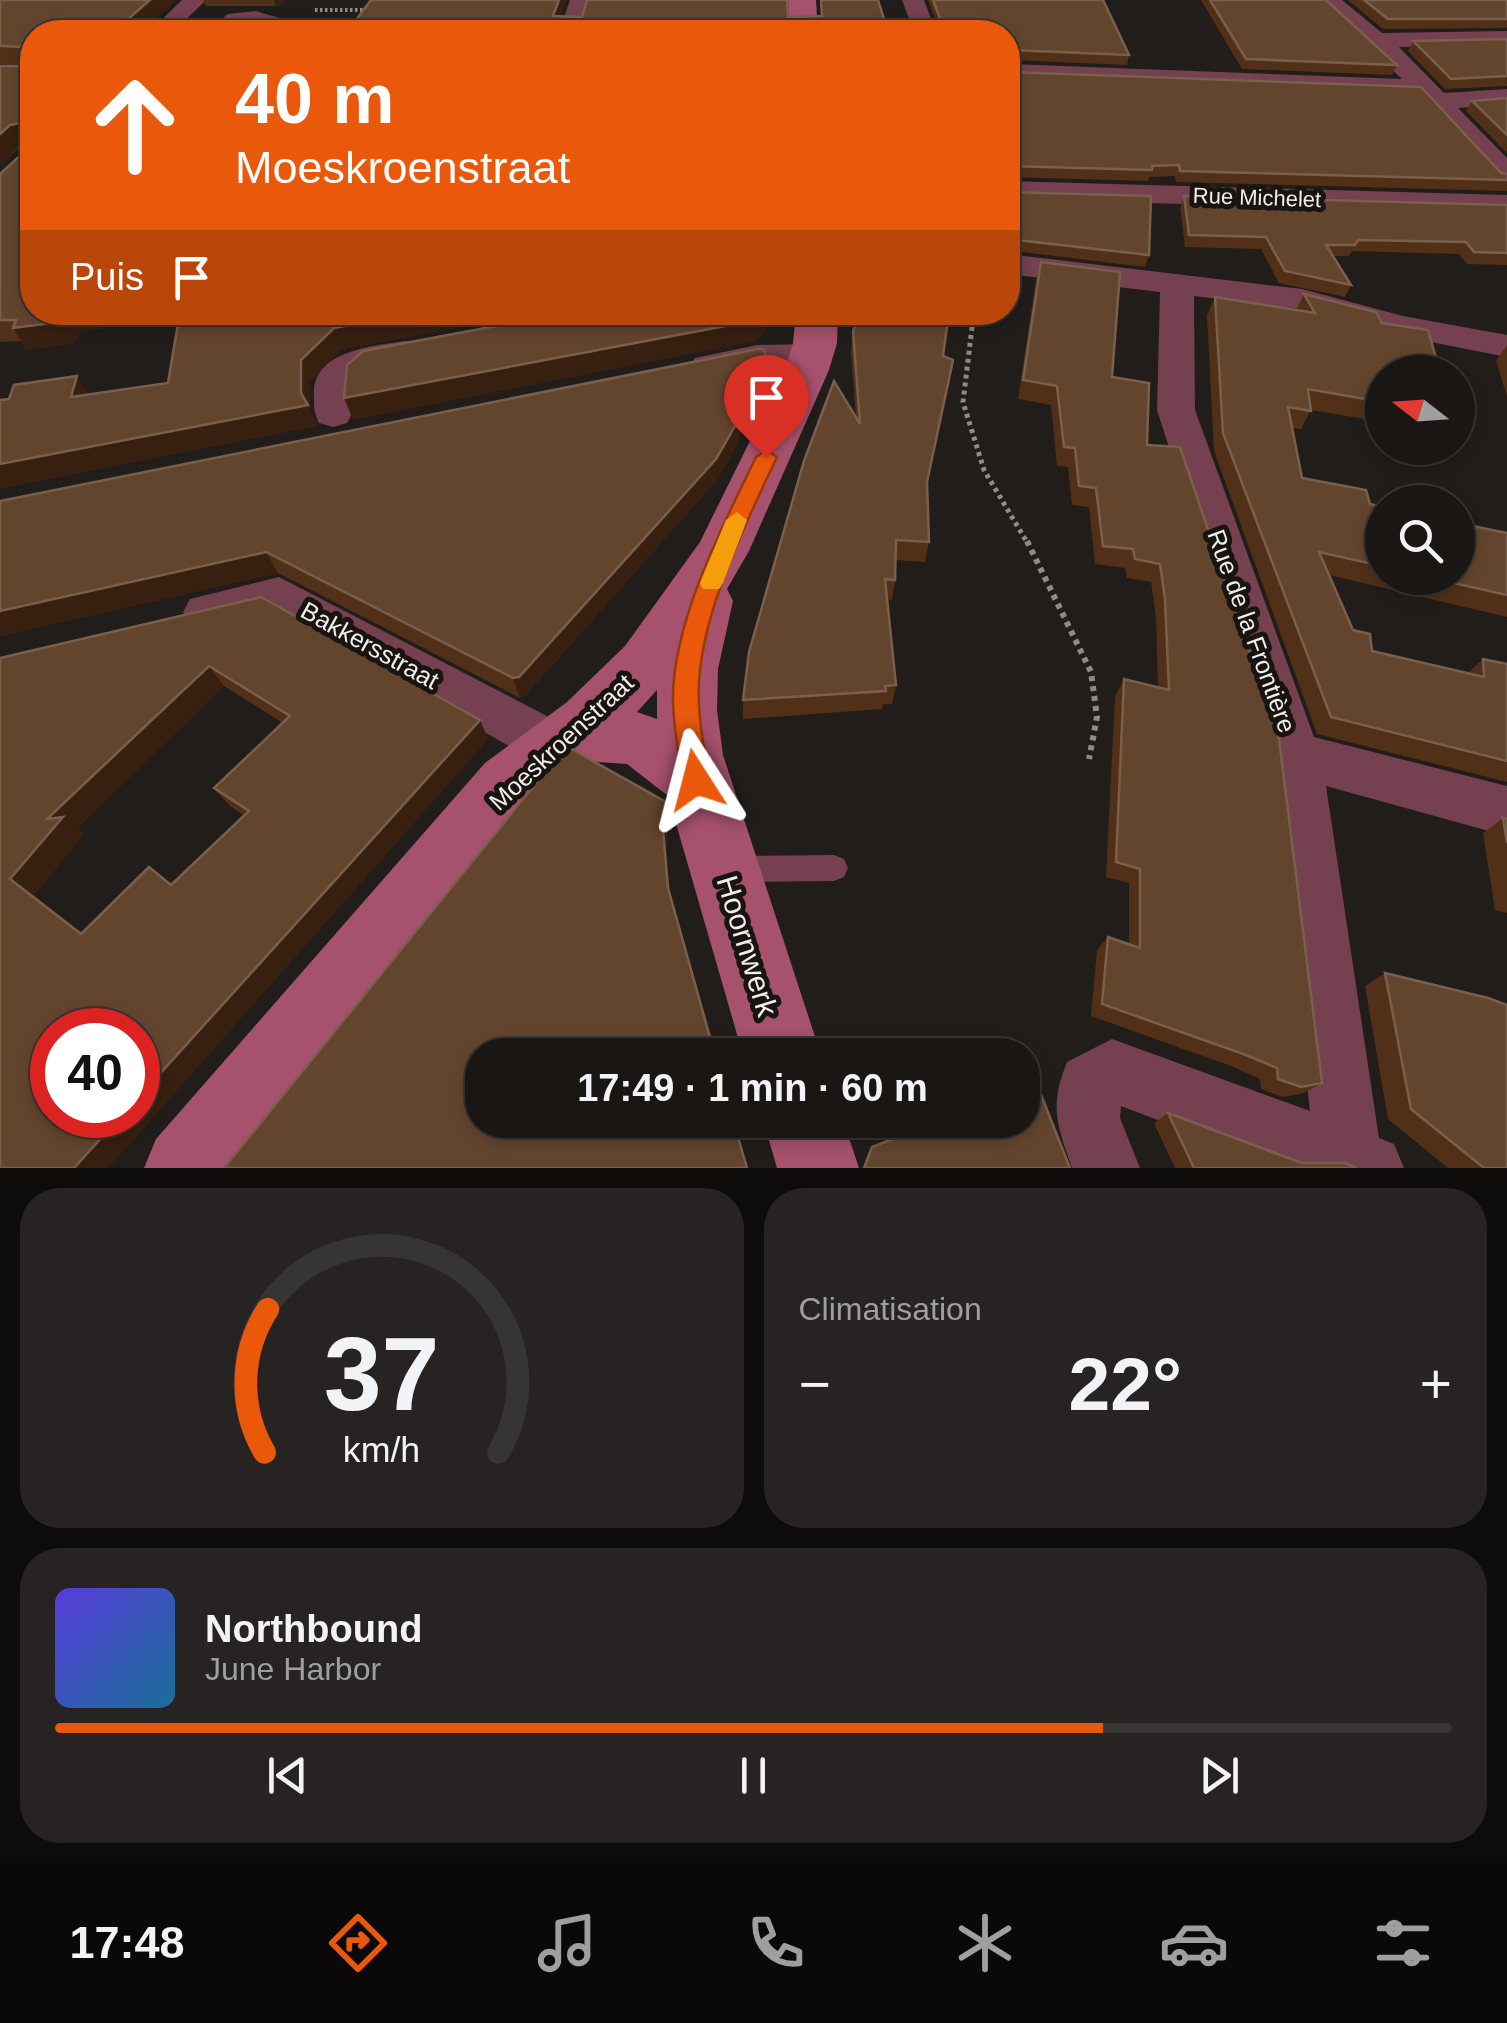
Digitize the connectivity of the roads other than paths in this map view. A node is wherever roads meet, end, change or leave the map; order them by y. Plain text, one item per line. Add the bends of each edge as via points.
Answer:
1 (195, 0) edge
2 (1328, 0) edge
3 (173, 20) edge
4 (1507, 38) edge
5 (1378, 40) junction
6 (1020, 73) edge
7 (1430, 94) junction
8 (1507, 98) edge
9 (1507, 130) edge
10 (1465, 132) junction
11 (1507, 175) edge
12 (1020, 190) edge
13 (1507, 204) edge
14 (1020, 266) edge
15 (1176, 285) junction
16 (815, 334) edge
17 (435, 346) edge
18 (1507, 346) edge
19 (681, 371) edge
20 (333, 414) dead end
21 (365, 436) edge
22 (309, 448) edge
23 (722, 551) junction
24 (167, 620) edge
25 (554, 745) junction
26 (1295, 754) junction
27 (696, 780) junction
28 (1507, 811) edge
29 (834, 868) dead end
30 (723, 870) junction
31 (777, 1038) edge
32 (808, 1138) edge
33 (1359, 1164) edge
34 (185, 1168) edge
35 (818, 1168) edge
36 (1106, 1168) edge

1 - 3 street
2 - 5 street
4 - 5 street
5 - 7 street
6 - 7 street
7 - 8 street
7 - 10 street
9 - 10 street
10 - 11 street
12 - 13 street, Rue Michelet
14 - 15 street
15 - 18 street via 1302,298
15 - 26 street, Rue de la Frontière via 1176,410
16 - 19 street via 757,356
16 - 23 street, Moeskroenstraat
17 - 20 street via 358,360 333,381
21 - 22 street
23 - 25 street, Moeskroenstraat via 646,663 589,721
23 - 27 street, Hoornwerk via 685,680
24 - 25 street, Bakkersstraat via 279,595
25 - 27 street via 582,736 626,735 650,743
25 - 34 street, Moeskroenstraat via 508,784
26 - 28 street
26 - 33 street, Rue de la Frontière
27 - 30 street, Hoornwerk
29 - 30 lane
30 - 31 street, Hoornwerk
32 - 35 street
33 - 36 street via 1125,1073 1104,1073 1090,1085 1087,1118

